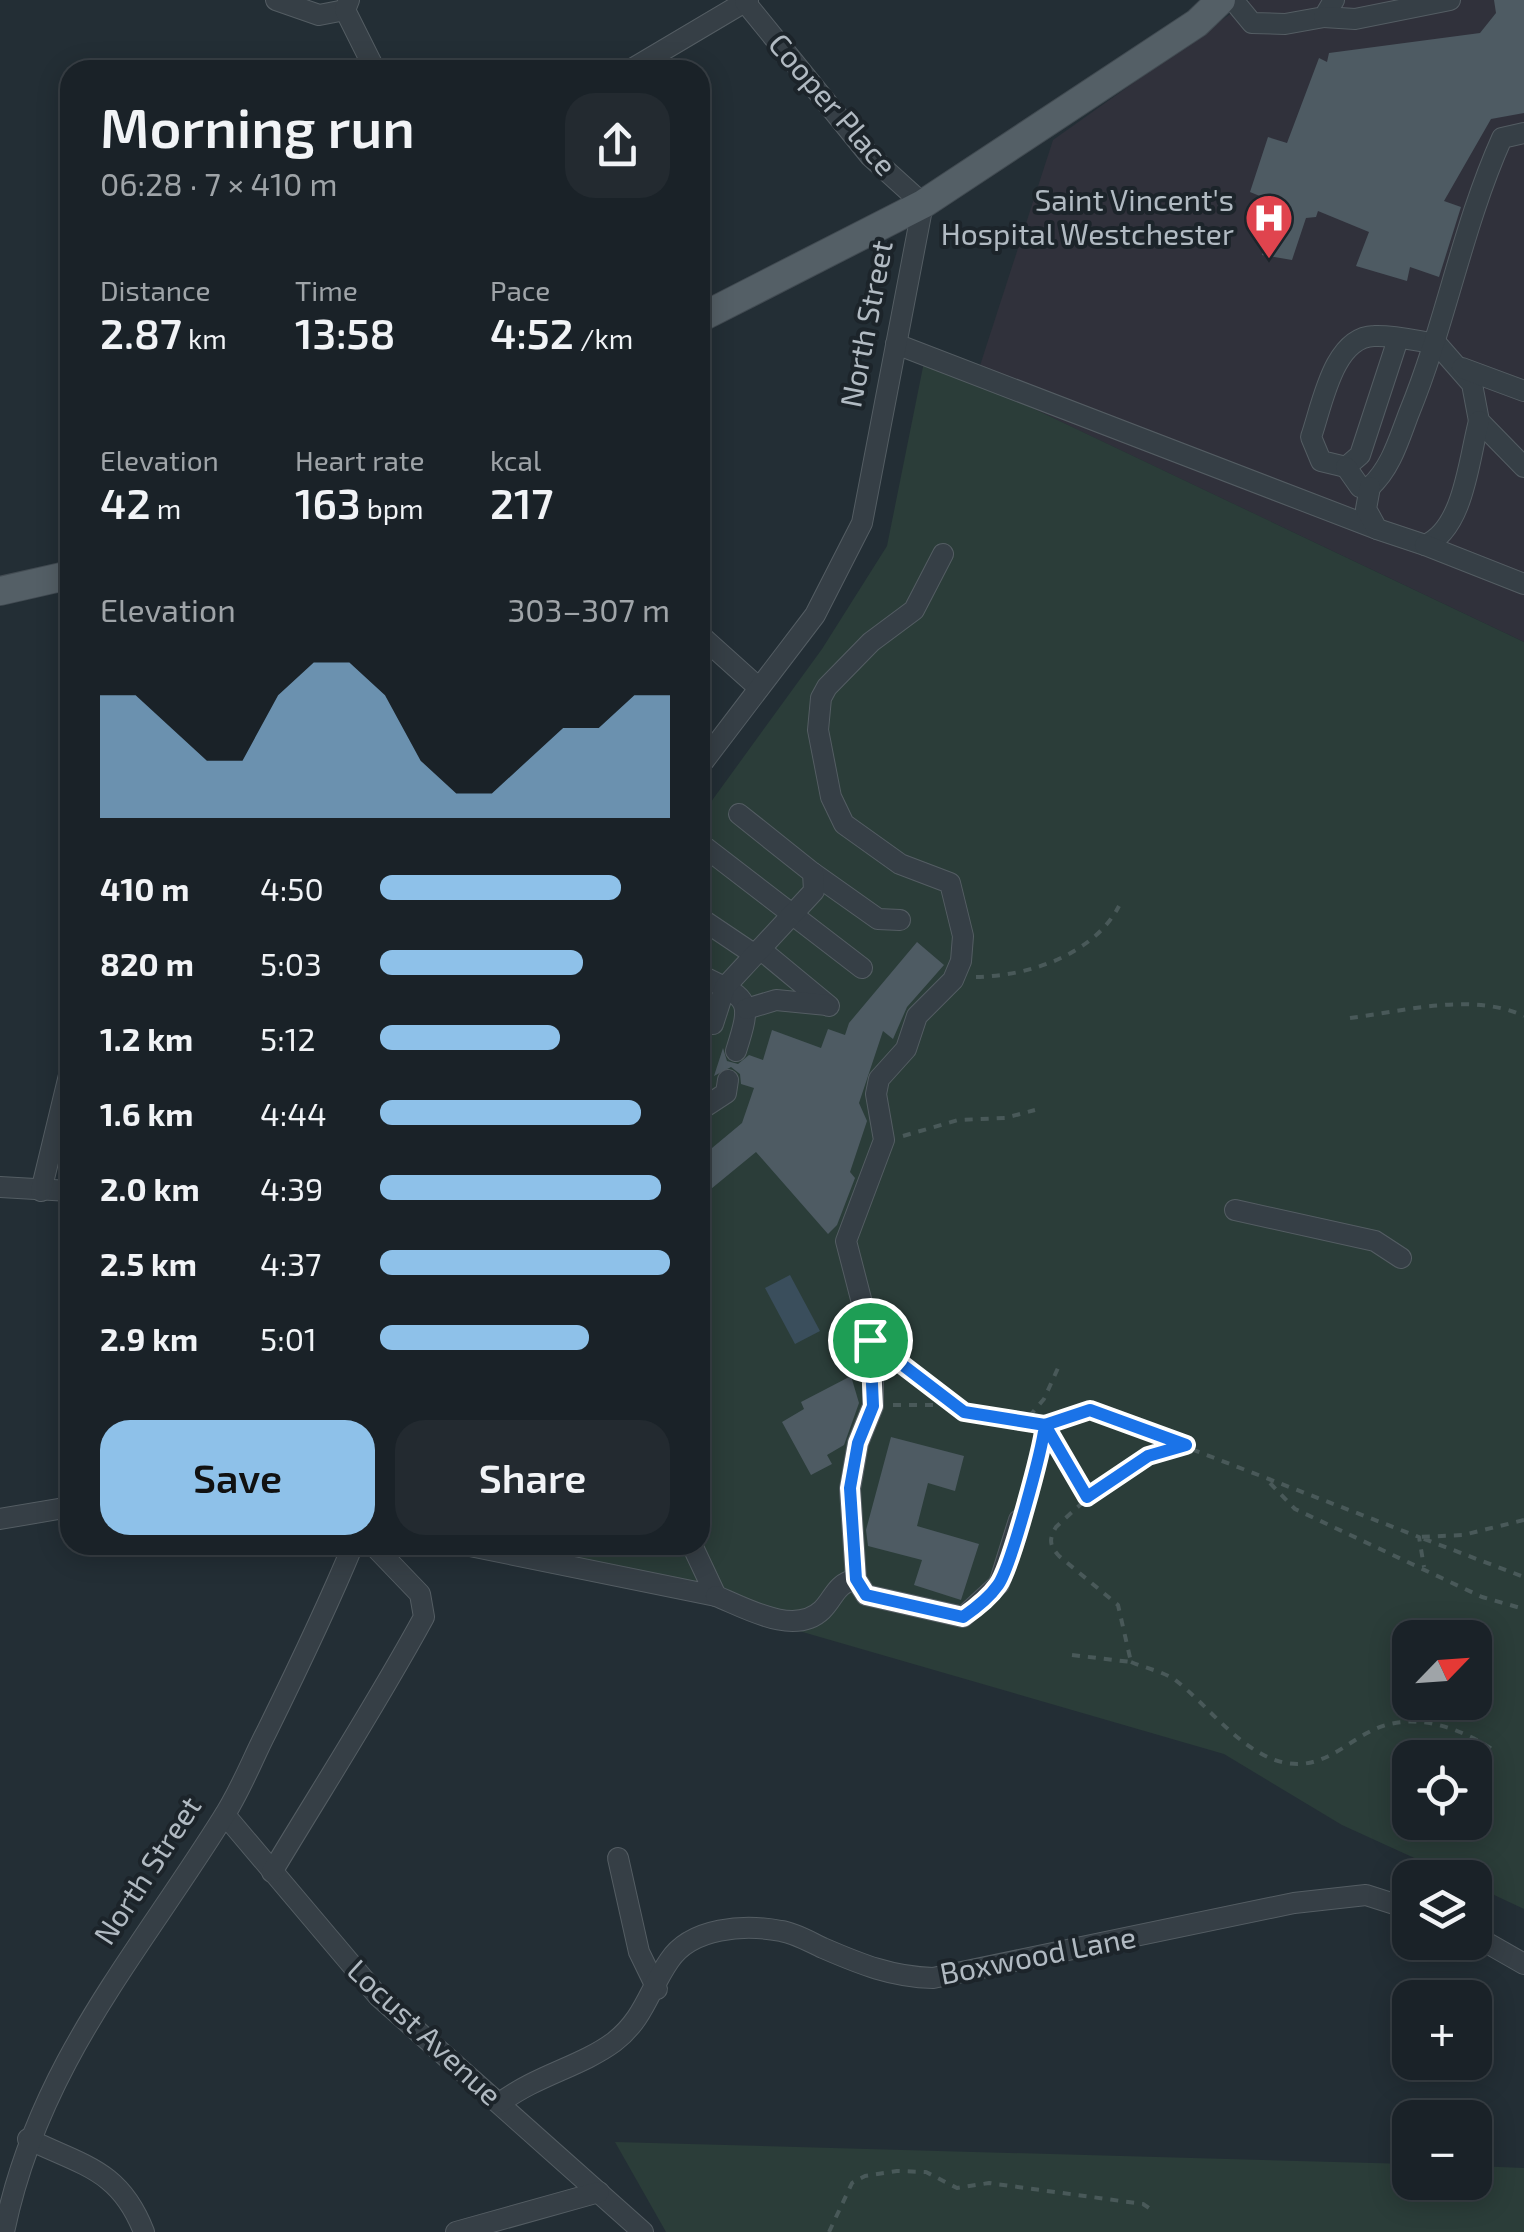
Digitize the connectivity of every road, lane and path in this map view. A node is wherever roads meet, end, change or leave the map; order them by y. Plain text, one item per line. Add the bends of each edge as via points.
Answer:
1 (276, 0) edge
2 (1221, 0) edge
3 (1233, 0) edge
4 (1450, 0) edge
5 (747, 1) edge
6 (347, 5) edge
7 (1329, 8) edge
8 (371, 60) edge
9 (647, 60) edge
10 (1524, 133) edge
11 (923, 204) junction
12 (710, 313) edge
13 (1398, 338) junction
14 (896, 344) junction
15 (1438, 344) junction
16 (1462, 368) junction
17 (1524, 390) edge
18 (1479, 420) junction
19 (1346, 467) junction
20 (1524, 467) edge
21 (1370, 487) junction
22 (1377, 529) junction
23 (1425, 545) junction
24 (943, 554) dead end
25 (60, 576) edge
26 (1524, 584) edge
27 (0, 590) edge
28 (710, 644) edge
29 (759, 688) junction
30 (710, 753) edge
31 (739, 814) dead end
32 (710, 851) edge
33 (813, 873) junction
34 (1119, 906) dead end
35 (792, 915) junction
36 (900, 920) dead end
37 (710, 924) edge
38 (758, 952) junction
39 (862, 968) dead end
40 (957, 974) junction
41 (710, 980) edge
42 (725, 987) junction
43 (746, 1009) junction
44 (1524, 1016) edge
45 (1350, 1018) dead end
46 (710, 1022) edge
47 (710, 1030) edge
48 (728, 1080) dead end
49 (710, 1103) edge
50 (1035, 1110) dead end
51 (60, 1112) edge
52 (884, 1140) junction
53 (0, 1187) edge
54 (60, 1190) edge
55 (41, 1191) junction
56 (1236, 1210) dead end
57 (1401, 1258) dead end
58 (870, 1340) junction
59 (1058, 1368) dead end
60 (954, 1405) junction
61 (873, 1406) junction
62 (1026, 1420) junction
63 (1045, 1425) junction
64 (1186, 1445) junction
65 (1267, 1480) junction
66 (1087, 1497) junction
67 (60, 1508) edge
68 (0, 1519) edge
69 (1019, 1520) joint
70 (1524, 1520) edge
71 (1419, 1538) junction
72 (350, 1555) edge
73 (383, 1555) edge
74 (514, 1555) edge
75 (697, 1555) edge
76 (1424, 1567) junction
77 (1524, 1576) edge
78 (856, 1579) junction
79 (716, 1596) junction
80 (1524, 1609) edge
81 (1072, 1656) dead end
82 (1131, 1662) junction
83 (1476, 1740) edge
84 (225, 1816) junction
85 (618, 1858) dead end
86 (272, 1872) junction
87 (1392, 1903) edge
88 (1492, 1946) edge
89 (1524, 1964) edge
90 (657, 1988) junction
91 (500, 2103) junction
92 (28, 2139) junction
93 (599, 2192) junction
94 (1152, 2210) dead end
95 (4, 2232) edge
96 (144, 2232) edge
97 (456, 2232) edge
98 (644, 2232) edge
99 (830, 2232) edge

1 - 6 street via 319,15
2 - 11 main road via 1196,24
3 - 7 street via 1252,23 1285,24
4 - 7 street via 1356,19
5 - 9 street
5 - 11 street, Cooper Place via 870,156
6 - 8 street
10 - 15 street via 1502,138 1482,182
11 - 12 main road
11 - 14 street, North Street
13 - 15 street
13 - 19 street via 1360,455
13 - 19 street via 1368,336 1337,365 1311,446 1321,461
14 - 22 street
14 - 29 street, North Street via 862,523 815,615
15 - 16 street
15 - 21 street via 1388,467
16 - 17 street
16 - 18 street
18 - 20 street
18 - 23 street via 1446,531
19 - 21 street via 1349,478
21 - 22 street via 1366,509
22 - 23 street
23 - 26 street
24 - 40 street via 914,610 827,687 818,730 830,798 844,824 900,864 950,883 962,936
25 - 27 main road
28 - 29 street
29 - 30 street, North Street
31 - 33 street
32 - 35 street
33 - 35 street via 814,891
33 - 36 street via 878,920
34 - 40 path via 1103,932 1057,960 986,977
35 - 38 street
35 - 39 street
37 - 38 street
38 - 42 street
38 - 43 street via 829,1006 776,1000
40 - 52 street via 918,1016 906,1050 880,1079
41 - 42 street
42 - 43 street
42 - 46 street
43 - 47 street via 739,1042
44 - 45 path via 1470,1005
48 - 49 street via 726,1093
50 - 52 path via 958,1120
51 - 55 street
52 - 58 street via 846,1240
53 - 55 street
54 - 55 street
56 - 57 street via 1376,1241
58 - 60 path
58 - 61 street
59 - 62 path
60 - 61 path
60 - 62 path via 995,1420
61 - 78 street via 850,1488
62 - 63 path
63 - 64 path via 1090,1410
63 - 66 path
63 - 69 path
64 - 65 path
64 - 66 path via 1148,1456
65 - 71 path
65 - 76 path via 1296,1509
66 - 82 path via 1056,1527 1051,1547 1118,1605
67 - 68 street
69 - 78 street via 999,1584 963,1617 866,1595
70 - 71 path
71 - 76 path
71 - 77 path
72 - 84 street, North Street
73 - 86 street via 420,1594 424,1617
74 - 79 street
75 - 79 street
76 - 80 path via 1498,1604
78 - 79 street via 836,1588 822,1610 788,1620
81 - 82 path
82 - 83 path via 1165,1674 1254,1747 1290,1763 1327,1758 1368,1732 1396,1724 1453,1727
84 - 86 street, Locust Avenue
84 - 92 street, North Street via 70,2052
85 - 90 street via 639,1952
86 - 91 street, Locust Avenue via 378,1996
87 - 90 street, Boxwood Lane via 1366,1895 1294,1904 933,1978 868,1968 782,1931 728,1929 684,1945
88 - 89 street
90 - 91 street, Boxwood Lane via 636,2022 604,2049 542,2075
91 - 93 street, Locust Avenue
92 - 95 street, North Street
92 - 96 street via 115,2181
93 - 97 street
93 - 98 street, Locust Avenue
94 - 99 path via 1066,2190 1028,2192 989,2183 957,2188 926,2172 898,2170 852,2184

